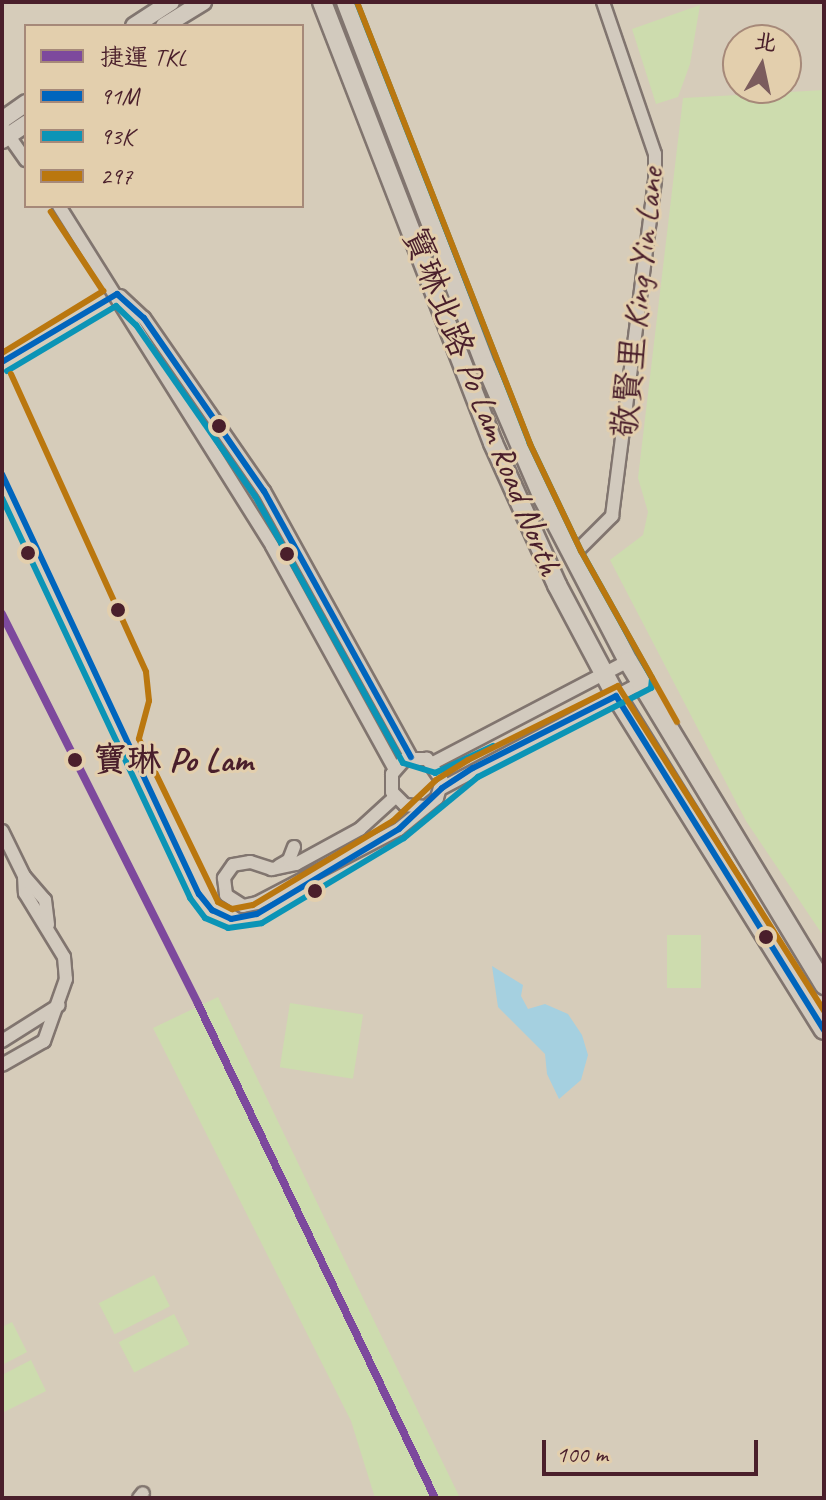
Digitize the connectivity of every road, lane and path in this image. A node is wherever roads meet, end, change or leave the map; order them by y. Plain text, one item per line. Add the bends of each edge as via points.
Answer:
1 (171, 2) edge
2 (203, 2) edge
3 (322, 2) edge
4 (346, 2) edge
5 (603, 2) edge
6 (137, 24) edge
7 (167, 24) edge
8 (24, 106) edge
9 (24, 125) edge
10 (4, 131) edge
11 (24, 157) edge
12 (60, 208) edge
13 (117, 294) junction
14 (572, 556) junction
15 (628, 661) junction
16 (604, 674) junction
17 (643, 682) junction
18 (616, 696) junction
19 (411, 757) junction
20 (433, 763) junction
21 (394, 768) junction
22 (442, 788) junction
23 (395, 797) junction
24 (425, 807) junction
25 (2, 831) edge
26 (294, 847) dead end
27 (272, 869) junction
28 (824, 985) edge
29 (59, 1005) junction
30 (824, 1030) edge
31 (2, 1041) edge
32 (2, 1065) edge

1 - 6 street
2 - 7 street
3 - 16 main road, 寶琳北路 Po Lam Road North via 493,443
4 - 14 main road, 寶琳北路 Po Lam Road North via 486,366
5 - 14 street, 敬賢里 King Yin Lane via 643,114 655,171 612,516
8 - 10 street
9 - 10 street
10 - 11 street
12 - 13 street
13 - 19 street via 144,318 264,491
13 - 21 street via 131,328 272,546
14 - 15 main road, 寶琳北路 Po Lam Road North
15 - 16 street
15 - 17 main road, 寶琳北路 Po Lam Road North
16 - 18 main road, 寶琳北路 Po Lam Road North
16 - 20 street
17 - 18 street
17 - 28 main road, 寶琳北路 Po Lam Road North via 757,882
18 - 22 street
18 - 30 main road, 寶琳北路 Po Lam Road North
19 - 20 street
19 - 21 street
20 - 22 street
21 - 23 street
22 - 24 street
23 - 24 street via 405,805
23 - 27 street via 360,829 296,864
24 - 27 street via 389,834 257,903 243,906 226,895 224,878 233,865 250,862
25 - 29 street via 24,876 45,900 48,925 66,968
26 - 27 street via 289,860
29 - 31 street
29 - 32 street via 44,1041

